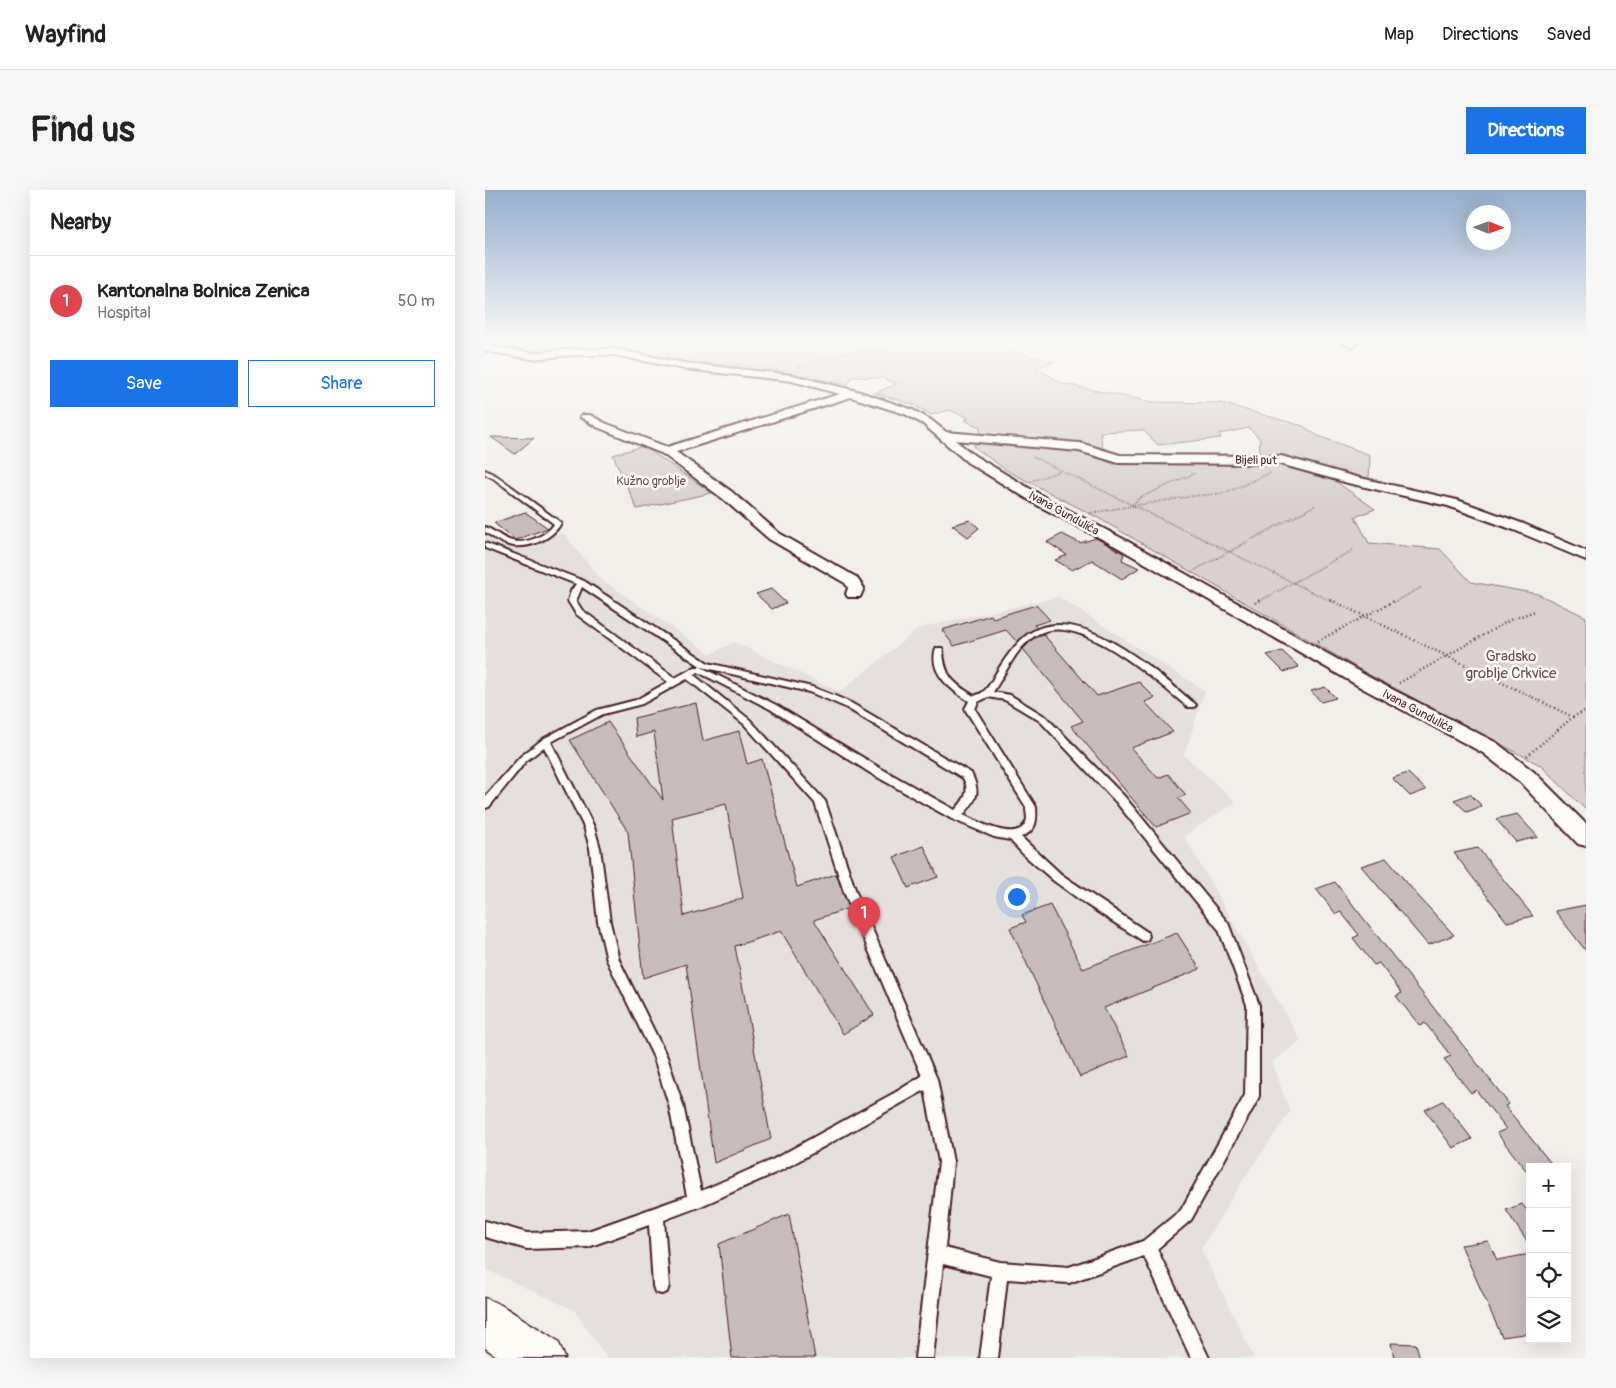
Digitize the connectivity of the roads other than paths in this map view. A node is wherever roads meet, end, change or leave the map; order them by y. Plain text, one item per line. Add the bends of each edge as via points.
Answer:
1 (851, 395) edge
2 (855, 395) edge
3 (586, 418) dead end
4 (943, 435) junction
5 (667, 451) junction
6 (485, 472) edge
7 (485, 529) edge
8 (485, 545) edge
9 (1586, 556) edge
10 (581, 583) junction
11 (854, 594) dead end
12 (939, 650) dead end
13 (697, 670) junction
14 (674, 682) junction
15 (987, 694) junction
16 (974, 700) junction
17 (1191, 705) dead end
18 (546, 740) junction
19 (485, 804) edge
20 (956, 816) junction
21 (1013, 836) junction
22 (1586, 838) edge
23 (1143, 936) dead end
24 (930, 1079) junction
25 (696, 1200) junction
26 (656, 1215) junction
27 (485, 1229) edge
28 (1149, 1247) junction
29 (936, 1254) junction
30 (1000, 1270) junction
31 (661, 1286) dead end
32 (485, 1321) edge
33 (541, 1358) edge
34 (924, 1358) edge
35 (989, 1358) edge
36 (1200, 1358) edge

1 - 5 street
2 - 4 street, Ivana Gundulića via 909,412
3 - 5 street
4 - 9 street, Bijeli put via 1080,447 1119,458 1281,460 1452,503
4 - 22 street, Ivana Gundulića via 971,458 1015,486 1383,692 1490,748 1515,766
5 - 11 street via 727,495 774,536 851,580 856,588
6 - 7 lane via 558,523 551,532 520,544 512,544
8 - 10 lane
10 - 13 lane
10 - 14 lane via 572,601 579,612
12 - 16 lane via 941,672 949,684
13 - 14 lane
13 - 20 lane via 773,707
13 - 20 lane via 812,690 848,705 967,776 973,786 972,798
13 - 24 lane via 820,801 850,892
14 - 18 lane via 639,702 600,712
15 - 16 lane
15 - 17 lane via 1017,650 1036,632 1049,626 1064,625 1102,639
15 - 28 lane via 1007,697 1043,719 1121,799 1225,927 1253,1005 1252,1096 1186,1214
16 - 21 lane via 970,709 1031,807 1032,820 1025,831
18 - 19 lane via 523,759
18 - 25 lane via 589,827 613,960 660,1057 677,1106
20 - 21 lane via 997,834
21 - 23 lane via 1054,877
24 - 25 lane via 777,1165
24 - 29 lane via 946,1162
25 - 26 lane
26 - 27 lane via 588,1239 527,1242
26 - 31 lane
28 - 30 lane via 1069,1276
28 - 36 lane
29 - 30 lane
29 - 34 lane
30 - 35 lane
32 - 33 main road

